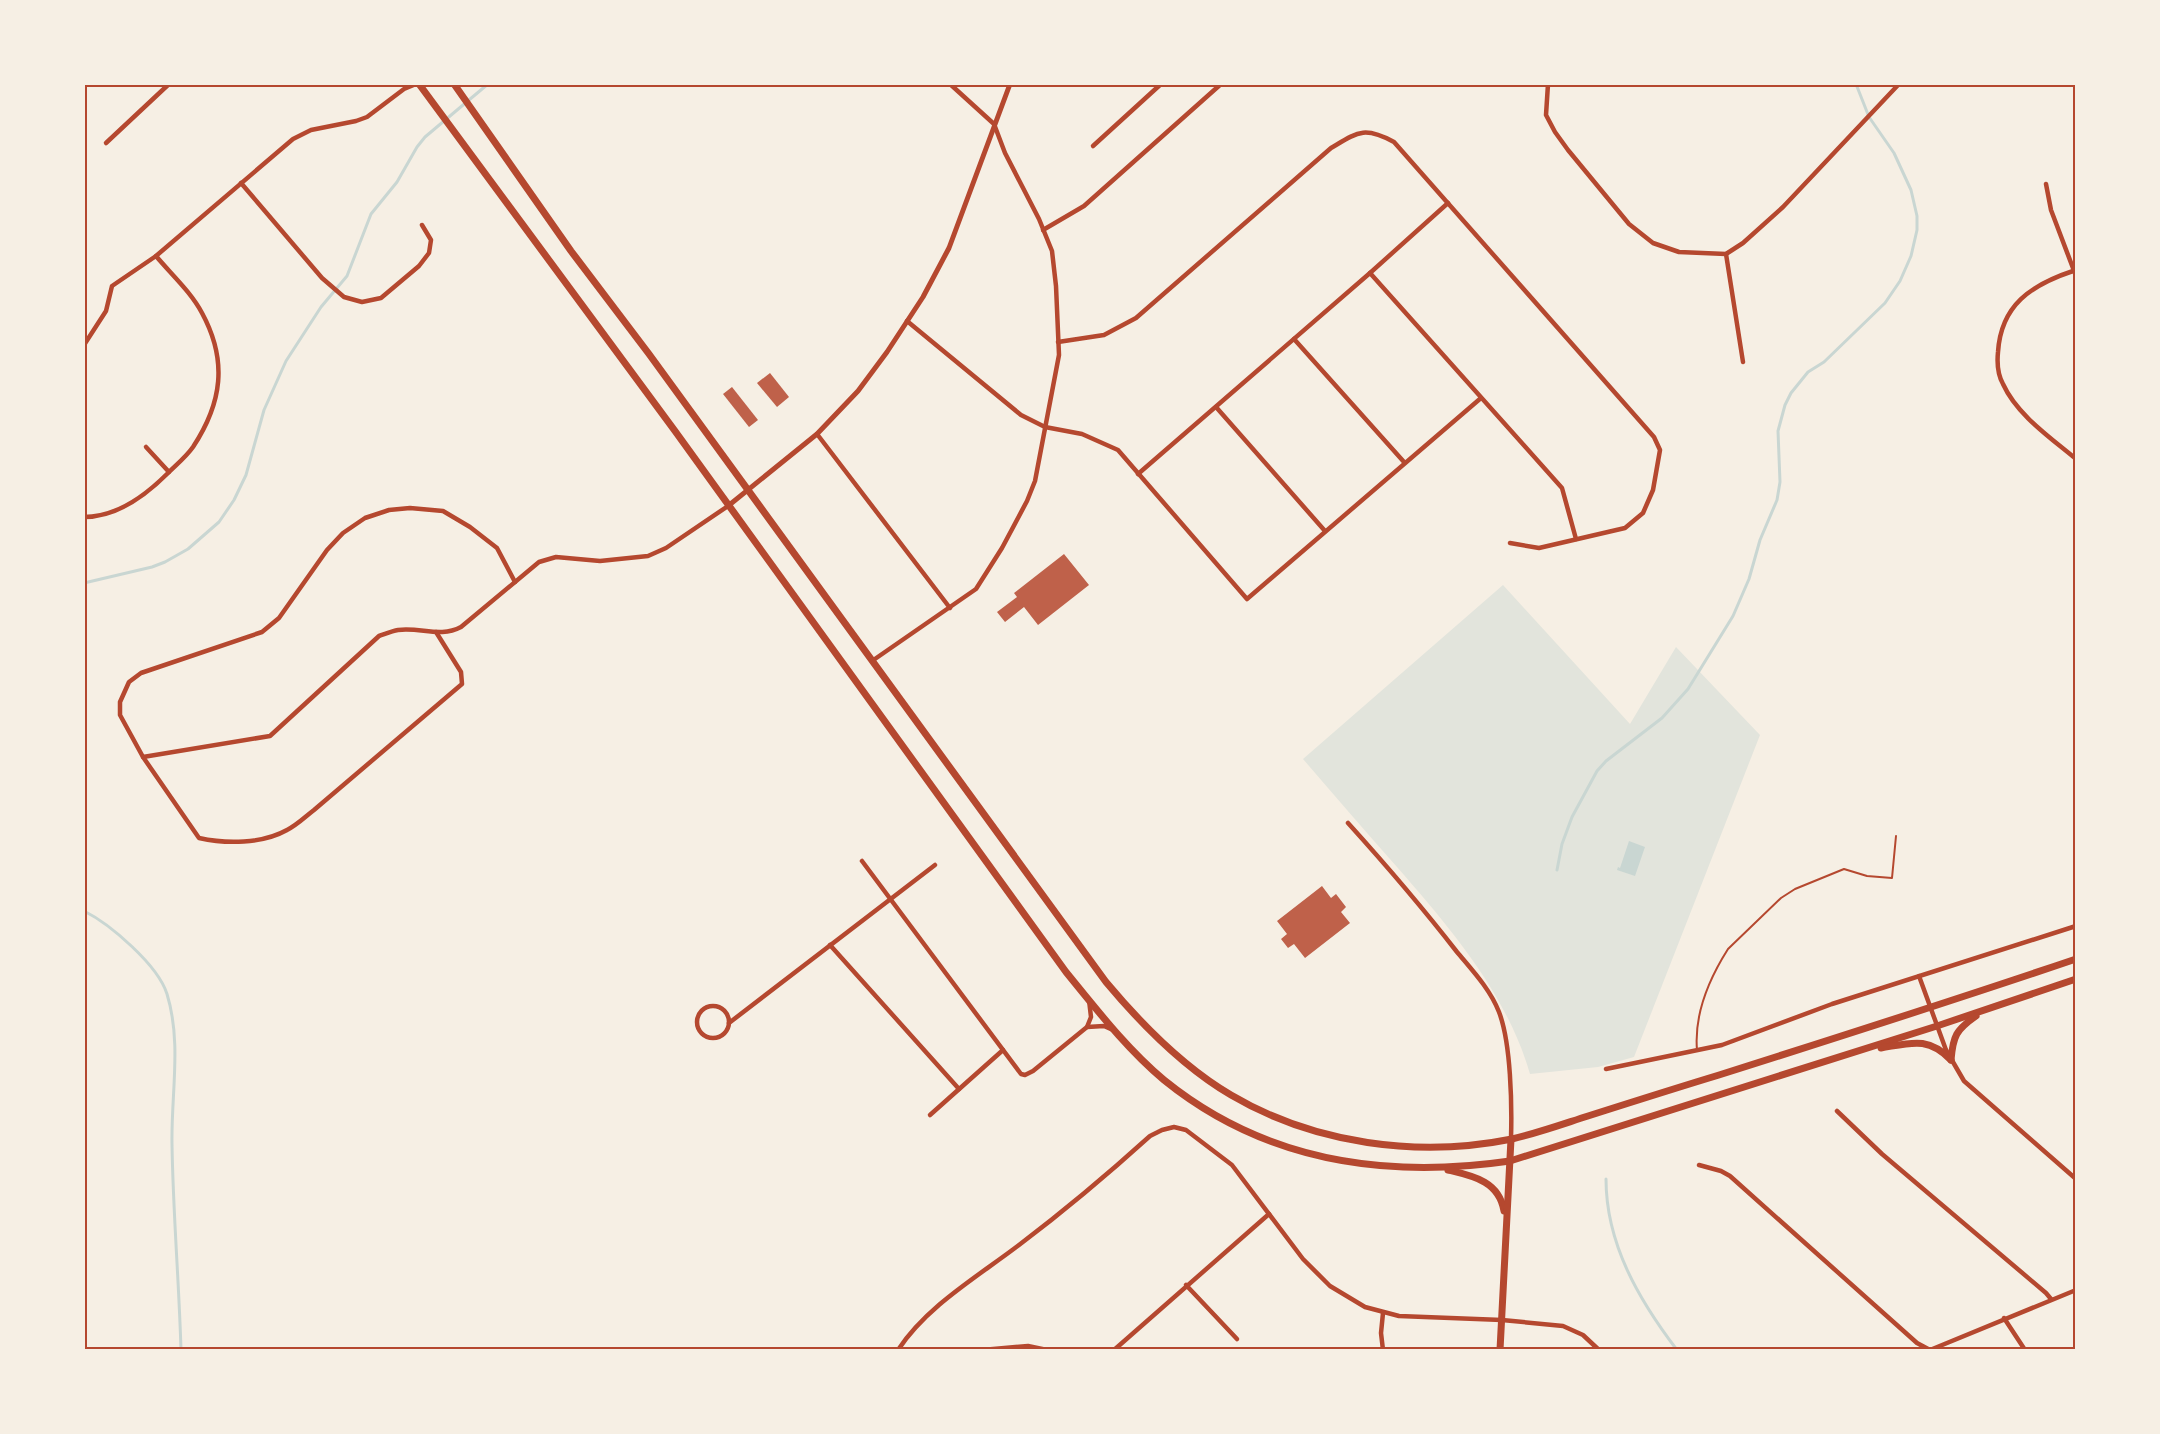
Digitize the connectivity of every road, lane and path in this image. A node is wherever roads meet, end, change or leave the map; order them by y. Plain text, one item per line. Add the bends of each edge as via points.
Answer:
1 (169, 84) edge
2 (418, 84) edge
3 (454, 84) edge
4 (951, 84) edge
5 (1010, 84) edge
6 (1161, 84) edge
7 (1221, 84) edge
8 (1548, 84) edge
9 (1899, 84) edge
10 (994, 124) junction
11 (106, 143) dead end
12 (1093, 146) dead end
13 (241, 183) junction
14 (2046, 184) dead end
15 (1448, 203) junction
16 (422, 225) dead end
17 (1043, 230) junction
18 (1726, 254) junction
19 (156, 256) junction
20 (1370, 273) junction
21 (2074, 274) edge
22 (907, 321) junction
23 (1294, 339) junction
24 (1058, 342) junction
25 (84, 345) edge
26 (1743, 362) dead end
27 (1481, 398) junction
28 (1216, 407) junction
29 (1045, 427) junction
30 (817, 434) junction
31 (146, 447) dead end
32 (2076, 459) edge
33 (1404, 462) junction
34 (169, 472) junction
35 (1138, 474) junction
36 (748, 490) junction
37 (728, 506) junction
38 (84, 517) edge
39 (1325, 531) junction
40 (1576, 539) junction
41 (1510, 543) dead end
42 (515, 582) junction
43 (950, 608) junction
44 (436, 632) junction
45 (872, 661) junction
46 (143, 757) junction
47 (1348, 823) dead end
48 (1896, 836) dead end
49 (862, 861) dead end
50 (934, 865) dead end
51 (891, 898) junction
52 (2076, 926) edge
53 (830, 945) junction
54 (2076, 959) edge
55 (1919, 976) junction
56 (2076, 979) edge
57 (1088, 999) junction
58 (1931, 1008) junction
59 (1982, 1011) junction
60 (729, 1023) junction
61 (1937, 1026) junction
62 (1086, 1028) junction
63 (1114, 1030) junction
64 (1003, 1050) junction
65 (1697, 1050) junction
66 (1861, 1051) junction
67 (1951, 1060) junction
68 (1606, 1070) dead end
69 (959, 1089) junction
70 (1837, 1112) dead end
71 (930, 1115) dead end
72 (1511, 1139) junction
73 (1510, 1161) junction
74 (1699, 1165) dead end
75 (1442, 1168) junction
76 (2076, 1179) edge
77 (1269, 1214) junction
78 (1505, 1224) junction
79 (1186, 1285) junction
80 (2076, 1290) edge
81 (2051, 1299) junction
82 (1383, 1313) junction
83 (2004, 1318) junction
84 (1502, 1320) junction
85 (1237, 1339) dead end
86 (897, 1350) edge
87 (982, 1350) edge
88 (1047, 1350) edge
89 (1114, 1350) edge
90 (1383, 1350) edge
91 (1500, 1350) edge
92 (1599, 1350) edge
93 (1930, 1350) edge
94 (2025, 1350) edge

1 - 11 street
2 - 13 street via 404,89 367,117 311,130 293,139
2 - 37 main road
3 - 36 main road via 571,251
4 - 10 street
5 - 10 street
6 - 12 street
7 - 17 street via 1084,206
8 - 18 street via 1546,116 1555,132 1629,224 1653,243 1679,252
9 - 18 street via 1783,207
10 - 17 street
10 - 22 street via 949,248
13 - 16 street via 322,278 344,297 362,302 381,298 419,266 429,253 431,240
13 - 19 street
14 - 21 street
15 - 20 street
15 - 24 street via 1394,141 1378,133 1358,132 1331,148 1136,318 1104,335
15 - 40 street via 1654,438 1660,450 1653,490 1643,513 1625,528
17 - 24 street via 1052,251
18 - 26 street
19 - 25 street via 112,286 106,311
19 - 34 street via 201,311 213,336 219,368 217,399 203,429 192,449
20 - 23 street
20 - 27 street
21 - 32 street via 2039,286 2011,310 2002,324 1998,360 2001,382 2009,395 2041,430
22 - 29 street via 1021,416
22 - 30 street via 858,391
23 - 28 street
23 - 33 street
24 - 29 street
27 - 33 street
27 - 40 street via 1562,488
28 - 35 street
28 - 39 street
29 - 35 street via 1082,434 1118,450
29 - 43 street via 1035,481 1027,501 976,588
30 - 36 street
30 - 43 street
31 - 34 street
33 - 39 street
34 - 38 street via 146,495 98,517
35 - 39 street via 1246,599
36 - 37 street
36 - 45 main road
37 - 42 street via 648,556 600,561 556,557 539,562
37 - 57 main road
40 - 41 street via 1539,548
42 - 44 street via 461,627 449,633
42 - 46 street via 497,548 443,511 389,510 365,519 327,549 279,618 262,632 141,673 129,682 120,702 120,715
43 - 45 street
44 - 46 street via 397,630 379,636 270,736
44 - 46 street via 461,672 462,684 314,810 271,837 247,841 198,838
45 - 72 main road via 1106,982 1149,1031 1207,1079 1277,1118 1350,1139 1429,1147
47 - 72 street via 1419,902 1494,1001 1506,1042
48 - 65 lane via 1892,878 1844,869 1795,889 1728,949 1699,1014
49 - 51 street
50 - 51 street
51 - 53 street
51 - 64 street
52 - 55 street
53 - 60 street
53 - 69 street
54 - 58 main road
55 - 58 street
55 - 65 street via 1722,1045
56 - 59 main road
57 - 62 street via 1090,1017
57 - 63 main road
58 - 61 street
58 - 72 main road
59 - 61 main road
59 - 67 main road via 1957,1031
60 - 60 street via 726,1013 717,1007 706,1008 698,1020 699,1030 711,1038 724,1033
61 - 66 main road
61 - 67 street
62 - 63 street via 1104,1026
62 - 64 street via 1025,1075
63 - 75 main road via 1165,1081 1214,1113 1281,1145 1336,1160
64 - 69 street
65 - 68 street
66 - 67 main road via 1922,1042 1935,1046
66 - 73 main road
67 - 76 street via 1975,1091
69 - 71 street
70 - 81 street
72 - 73 main road
73 - 75 main road
73 - 78 main road
74 - 93 street via 1730,1176 1917,1343
75 - 78 main road via 1489,1184 1502,1204
77 - 79 street
77 - 82 street via 1303,1259 1330,1286 1354,1302
77 - 86 street via 1241,1174 1225,1159 1186,1130 1162,1130 928,1314
78 - 84 main road
79 - 85 street
79 - 89 street
80 - 81 street
81 - 83 street
82 - 84 street
82 - 90 street
83 - 93 street
83 - 94 street
84 - 91 main road
84 - 92 street via 1563,1326 1583,1335
87 - 88 street via 1028,1346

